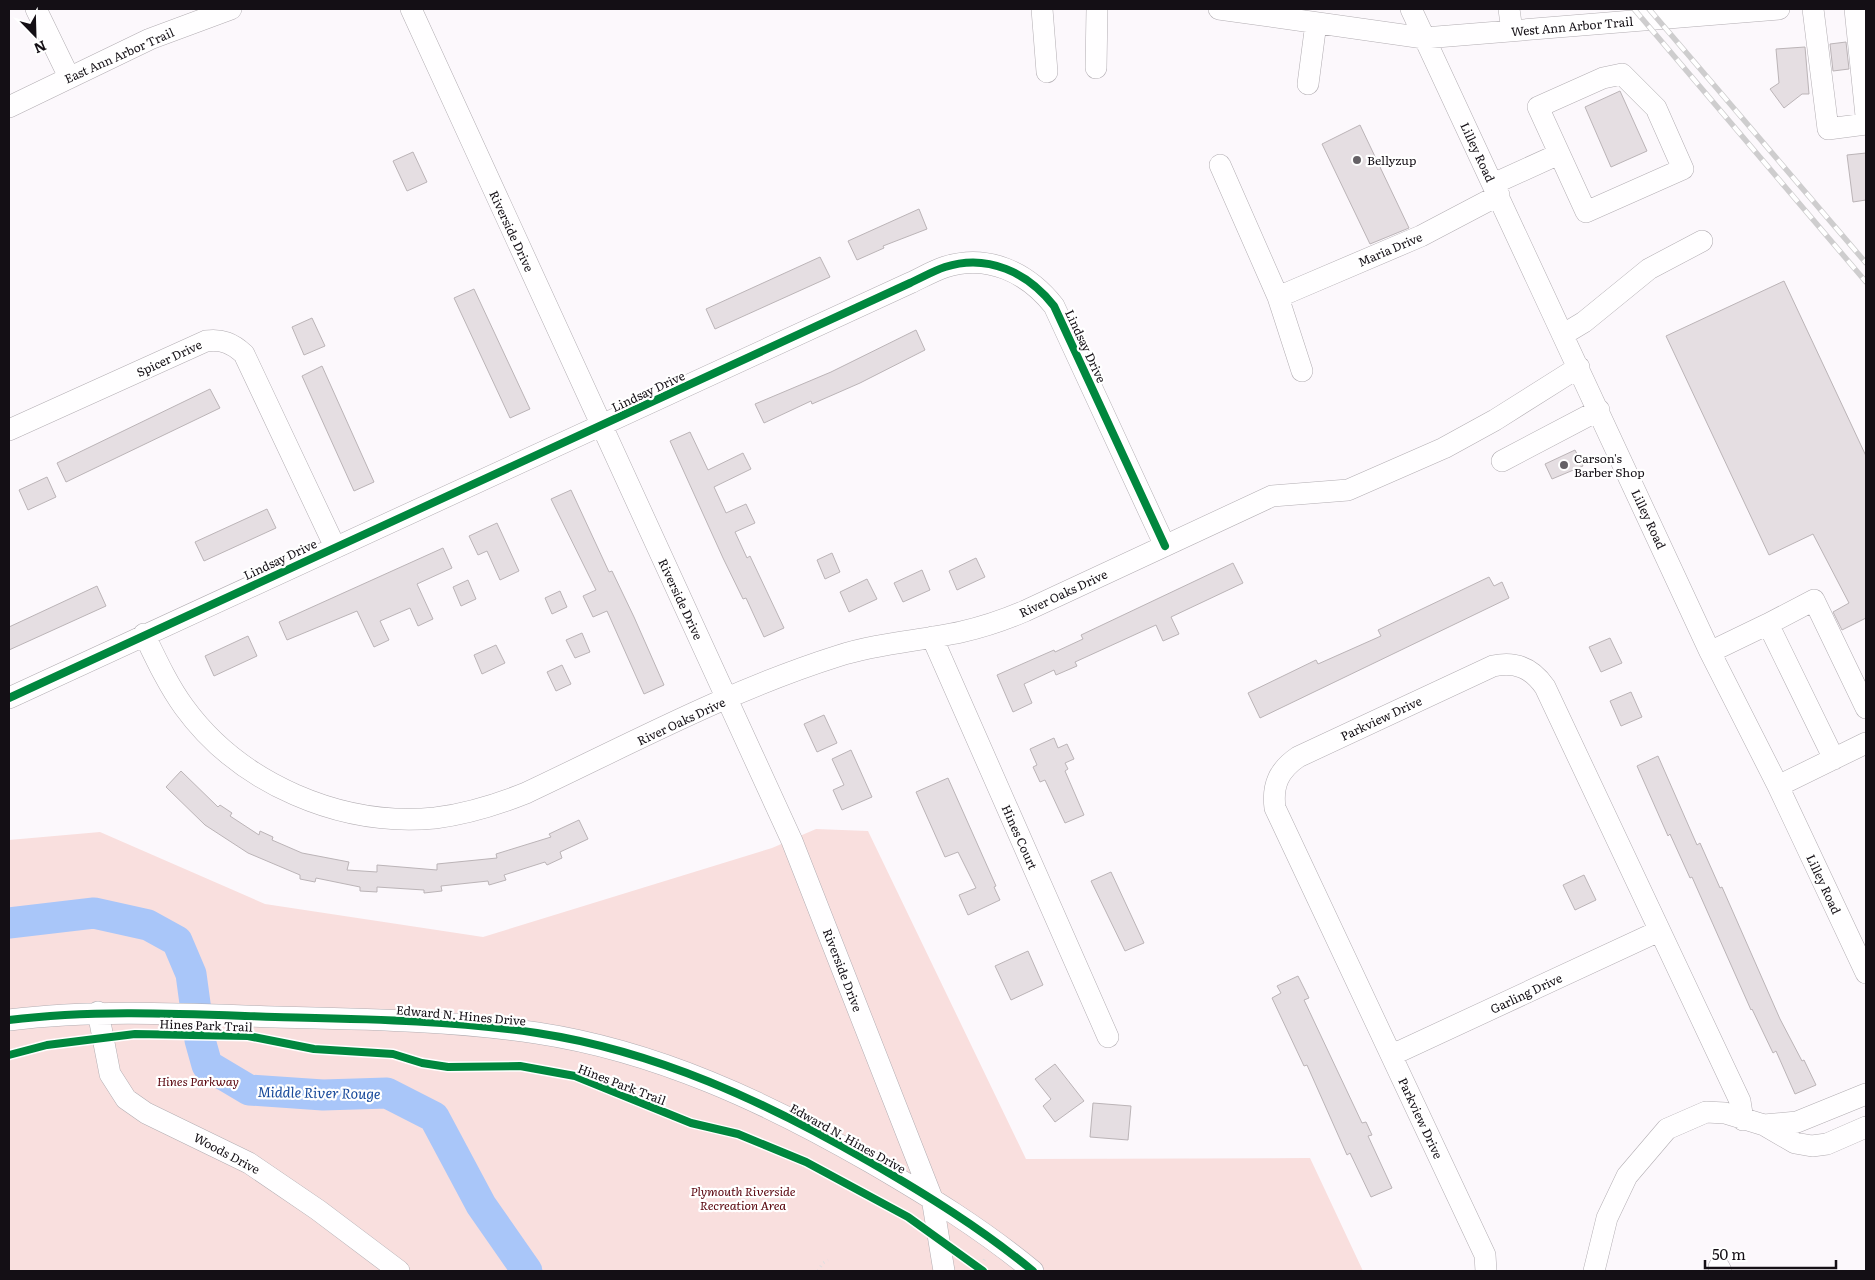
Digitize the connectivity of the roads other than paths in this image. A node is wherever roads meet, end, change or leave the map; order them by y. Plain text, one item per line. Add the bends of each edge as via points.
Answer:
1 (36, 9) edge
2 (231, 9) edge
3 (411, 9) edge
4 (1042, 9) edge
5 (1097, 9) edge
6 (1219, 9) edge
7 (1411, 9) edge
8 (1508, 9) edge
9 (1779, 9) edge
10 (1813, 9) edge
11 (1855, 9) edge
12 (1746, 10) edge
13 (1719, 11) edge
14 (1316, 23) junction
15 (1512, 31) junction
16 (1424, 38) junction
17 (1096, 68) dead end
18 (1047, 72) dead end
19 (69, 77) junction
20 (1308, 84) dead end
21 (9, 107) edge
22 (1866, 116) edge
23 (1866, 124) edge
24 (1559, 154) junction
25 (1220, 165) dead end
26 (1496, 189) junction
27 (1702, 241) dead end
28 (1278, 297) junction
29 (1564, 334) junction
30 (1579, 367) junction
31 (1302, 371) dead end
32 (1599, 410) junction
33 (601, 425) junction
34 (9, 430) edge
35 (1502, 461) dead end
36 (1165, 546) junction
37 (335, 547) junction
38 (1768, 624) junction
39 (144, 634) junction
40 (932, 637) junction
41 (1710, 652) junction
42 (9, 698) edge
43 (727, 699) junction
44 (1866, 708) edge
45 (1866, 743) edge
46 (1834, 759) junction
47 (1778, 786) junction
48 (1660, 931) junction
49 (1866, 973) edge
50 (98, 1012) junction
51 (9, 1020) edge
52 (1108, 1037) dead end
53 (1392, 1055) junction
54 (1866, 1094) edge
55 (1743, 1120) junction
56 (1764, 1125) junction
57 (1866, 1127) edge
58 (932, 1198) junction
59 (399, 1271) edge
60 (944, 1271) edge
61 (1033, 1271) edge
62 (1486, 1271) edge
63 (1594, 1271) edge

1 - 19 street
2 - 19 street, East Ann Arbor Trail via 150,39
3 - 33 street, Riverside Drive
4 - 18 street
5 - 17 street
6 - 14 street
7 - 16 street, Lilley Road
8 - 15 street
9 - 12 street, West Ann Arbor Trail
10 - 23 street via 1828,129
11 - 22 street
12 - 13 street, West Ann Arbor Trail
13 - 15 street, West Ann Arbor Trail
14 - 16 street
14 - 20 street
15 - 16 street, West Ann Arbor Trail
16 - 26 street, Lilley Road
19 - 21 street, East Ann Arbor Trail
24 - 24 street via 1538,107 1603,78 1622,74 1656,108 1683,169 1586,212
24 - 26 street, Maria Drive
25 - 28 street
26 - 28 street, Maria Drive via 1421,236
26 - 29 street, Lilley Road
27 - 29 street via 1649,269 1584,322
28 - 31 street
29 - 30 street, Lilley Road
30 - 32 street, Lilley Road
30 - 36 street, River Oaks Drive via 1444,448 1348,490 1272,496
32 - 35 street
32 - 41 street, Lilley Road
33 - 36 street, Lindsay Drive via 946,267 963,264 997,266 1016,272 1031,282 1054,306
33 - 37 street, Lindsay Drive
33 - 43 street, Riverside Drive
34 - 37 street, Spicer Drive via 206,341 226,341 244,354
36 - 40 street, River Oaks Drive via 1025,612 993,624
37 - 39 street, Lindsay Drive
38 - 41 street
38 - 44 street via 1814,600
38 - 46 street
39 - 42 street, Lindsay Drive
39 - 43 street, River Oaks Drive via 162,673 184,708 206,734 235,759 263,779 298,796 335,809 373,816 434,818 496,805 526,794
40 - 43 street, River Oaks Drive via 840,655
40 - 52 street, Hines Court
41 - 47 street, Lilley Road
43 - 58 street, Riverside Drive via 792,841
45 - 46 street
46 - 47 street
47 - 49 street, Lilley Road
48 - 53 street, Garling Drive
48 - 53 street, Parkview Drive via 1545,687 1538,676 1520,666 1493,666 1298,757 1286,765 1276,780 1275,808
48 - 55 street, Parkview Drive via 1740,1101
50 - 51 street, Edward N. Hines Drive
50 - 58 street, Edward N. Hines Drive via 473,1025 538,1033 602,1047 676,1069 755,1100
50 - 59 street, Woods Drive via 110,1074 126,1099 146,1113 249,1163
53 - 62 street, Parkview Drive via 1485,1255
54 - 56 street via 1798,1122
55 - 56 street
55 - 63 street via 1725,1113 1706,1112 1667,1129 1627,1176 1607,1218
56 - 57 street via 1795,1143 1812,1146 1827,1144
58 - 60 street, Riverside Drive
58 - 61 street, Edward N. Hines Drive

